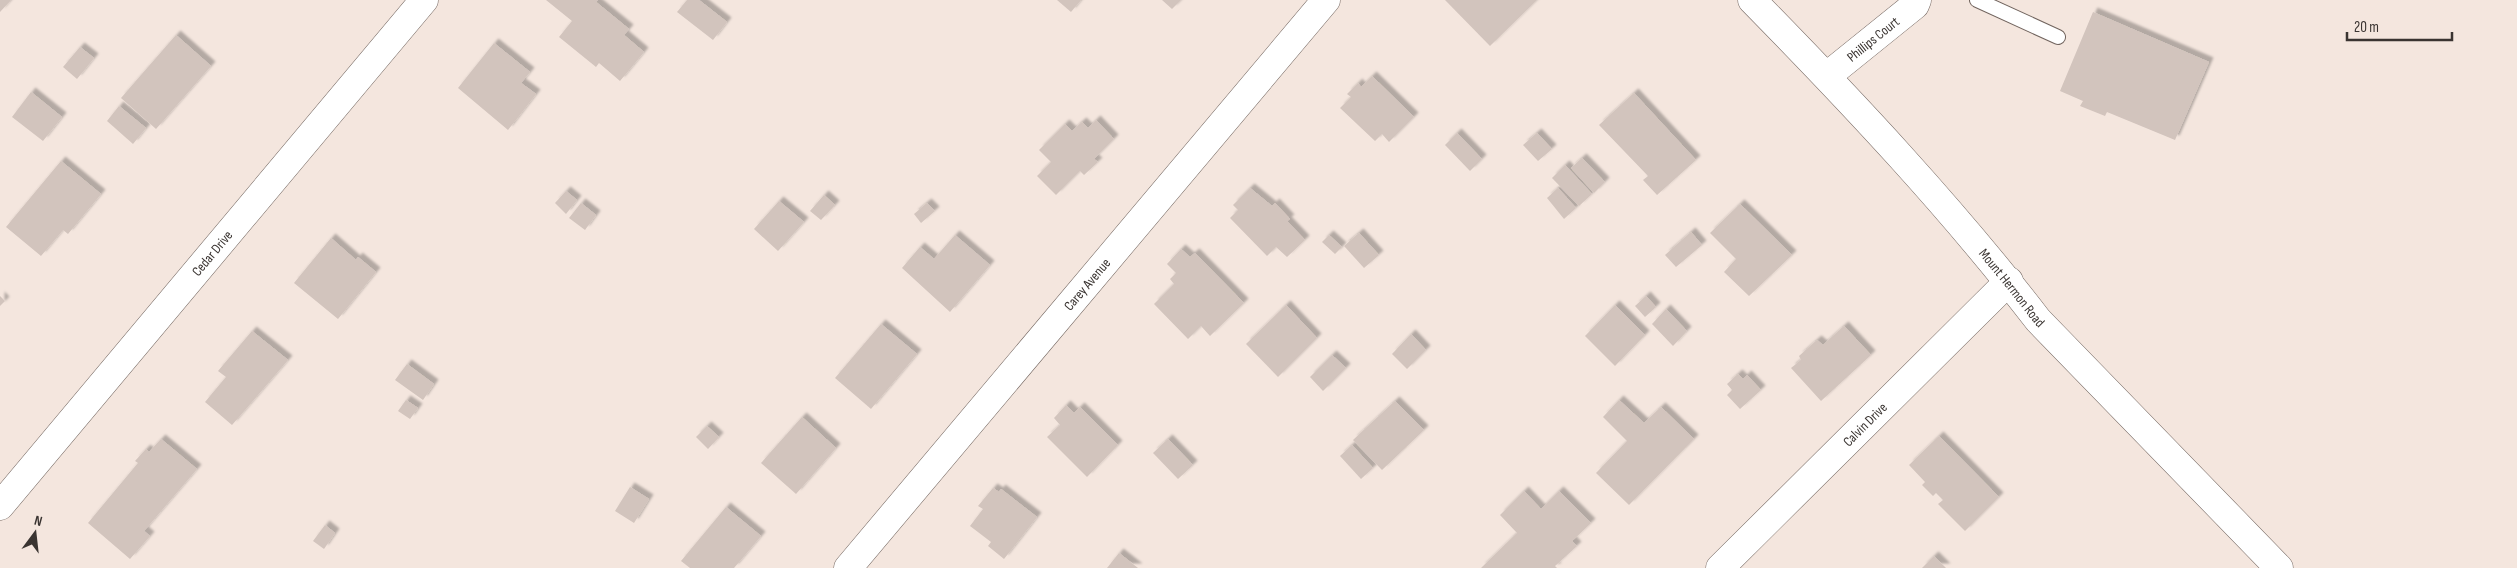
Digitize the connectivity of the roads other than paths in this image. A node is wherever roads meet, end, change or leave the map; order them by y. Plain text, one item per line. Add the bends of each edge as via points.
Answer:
1 (424, 0) edge
2 (1326, 0) edge
3 (1752, 0) edge
4 (1917, 0) edge
5 (1977, 0) edge
6 (2058, 37) dead end
7 (1827, 76) junction
8 (2009, 281) junction
9 (0, 506) edge
10 (848, 568) edge
11 (1720, 568) edge
12 (2279, 568) edge

1 - 9 street, Cedar Drive
2 - 10 street, Carey Avenue
3 - 7 street, Mount Hermon Road
4 - 7 street, Phillips Court
5 - 6 lane
7 - 8 street, Mount Hermon Road
8 - 11 street, Calvin Drive
8 - 12 street, Mount Hermon Road via 2038,320

